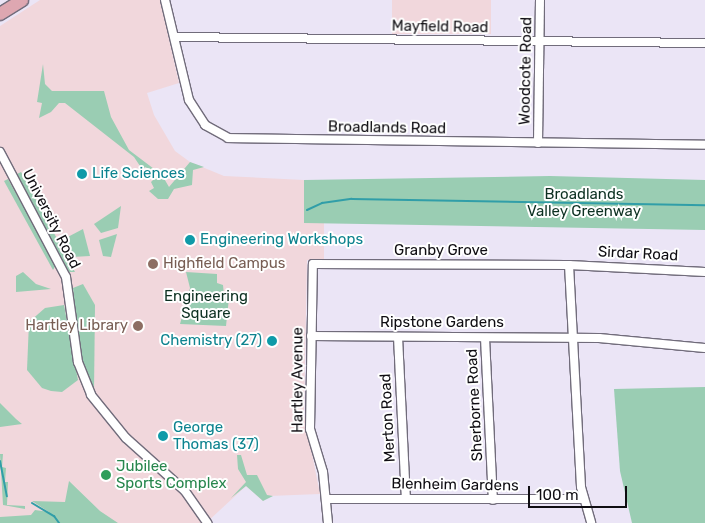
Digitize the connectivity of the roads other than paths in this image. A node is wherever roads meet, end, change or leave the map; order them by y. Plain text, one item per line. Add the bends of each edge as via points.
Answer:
1 (22, 0) edge
2 (165, 0) edge
3 (540, 0) edge
4 (0, 14) edge
5 (175, 37) junction
6 (540, 42) junction
7 (705, 43) edge
8 (538, 143) junction
9 (705, 145) edge
10 (0, 152) edge
11 (314, 264) joint
12 (569, 265) junction
13 (705, 272) edge
14 (311, 336) junction
15 (398, 337) junction
16 (485, 338) junction
17 (573, 338) junction
18 (705, 348) edge
19 (406, 498) junction
20 (327, 499) junction
21 (584, 499) junction
22 (494, 500) junction
23 (207, 523) edge
24 (328, 523) edge
25 (591, 523) edge

1 - 4 main road
2 - 5 street, Broadlands Road
3 - 6 street, Woodcote Road
5 - 6 street, Mayfield Road
5 - 8 street, Broadlands Road via 195,112 205,125 228,138
6 - 7 street, Mayfield Road
6 - 8 street, Woodcote Road
8 - 9 street, Broadlands Road
10 - 23 street, University Road via 66,277 78,362 91,396 126,438 185,491
11 - 12 street, Granby Grove
11 - 14 street, Hartley Avenue
12 - 13 street, Sirdar Road
12 - 17 street
14 - 15 street, Ripstone Gardens
14 - 20 street, Hartley Avenue via 310,429
15 - 16 street, Ripstone Gardens
15 - 19 street, Merton Road
16 - 17 street, Ripstone Gardens
16 - 22 street, Sherborne Road
17 - 18 street, Ripstone Gardens
17 - 21 street
19 - 20 street, Blenheim Gardens
19 - 22 street, Blenheim Gardens
20 - 24 street, Hartley Avenue
21 - 22 street, Blenheim Gardens
21 - 25 street

